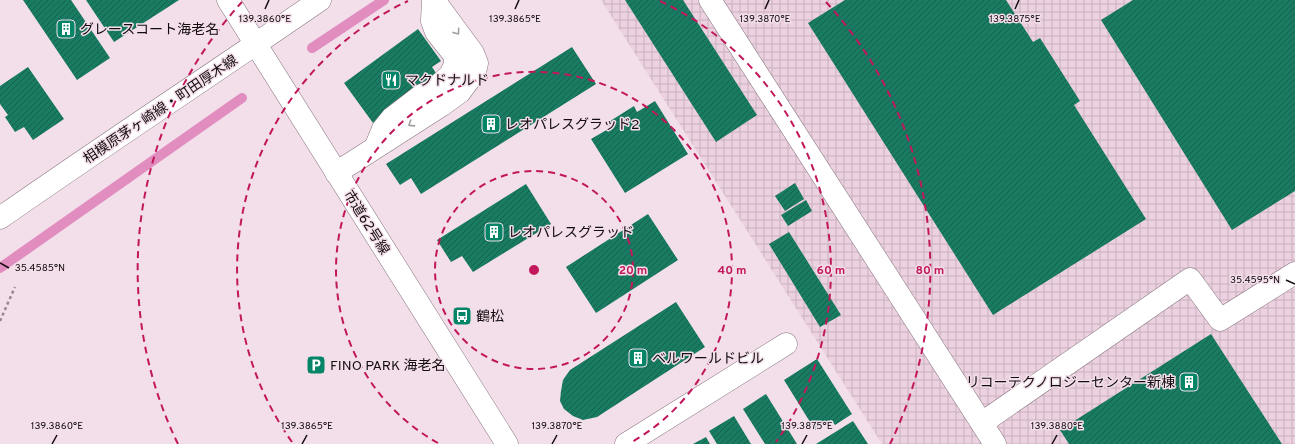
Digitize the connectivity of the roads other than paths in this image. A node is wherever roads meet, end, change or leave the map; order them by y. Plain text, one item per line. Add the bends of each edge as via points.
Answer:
1 (228, 0) edge
2 (320, 0) edge
3 (434, 0) edge
4 (710, 0) edge
5 (255, 44) junction
6 (336, 173) junction
7 (0, 218) edge
8 (1295, 273) edge
9 (786, 344) dead end
10 (982, 423) junction
11 (507, 444) edge
12 (626, 444) edge
13 (995, 444) edge

1 - 5 street, 市道62号線
2 - 5 street, 相模原茅ヶ崎線・町田厚木線
3 -> 6 street via 473,53 477,64 475,72 460,92
4 - 10 street
5 - 6 street, 市道62号線
5 - 7 street, 相模原茅ヶ崎線・町田厚木線
6 - 11 street, 市道62号線
8 - 10 street via 1220,320 1190,279
9 - 12 street
10 - 13 street

